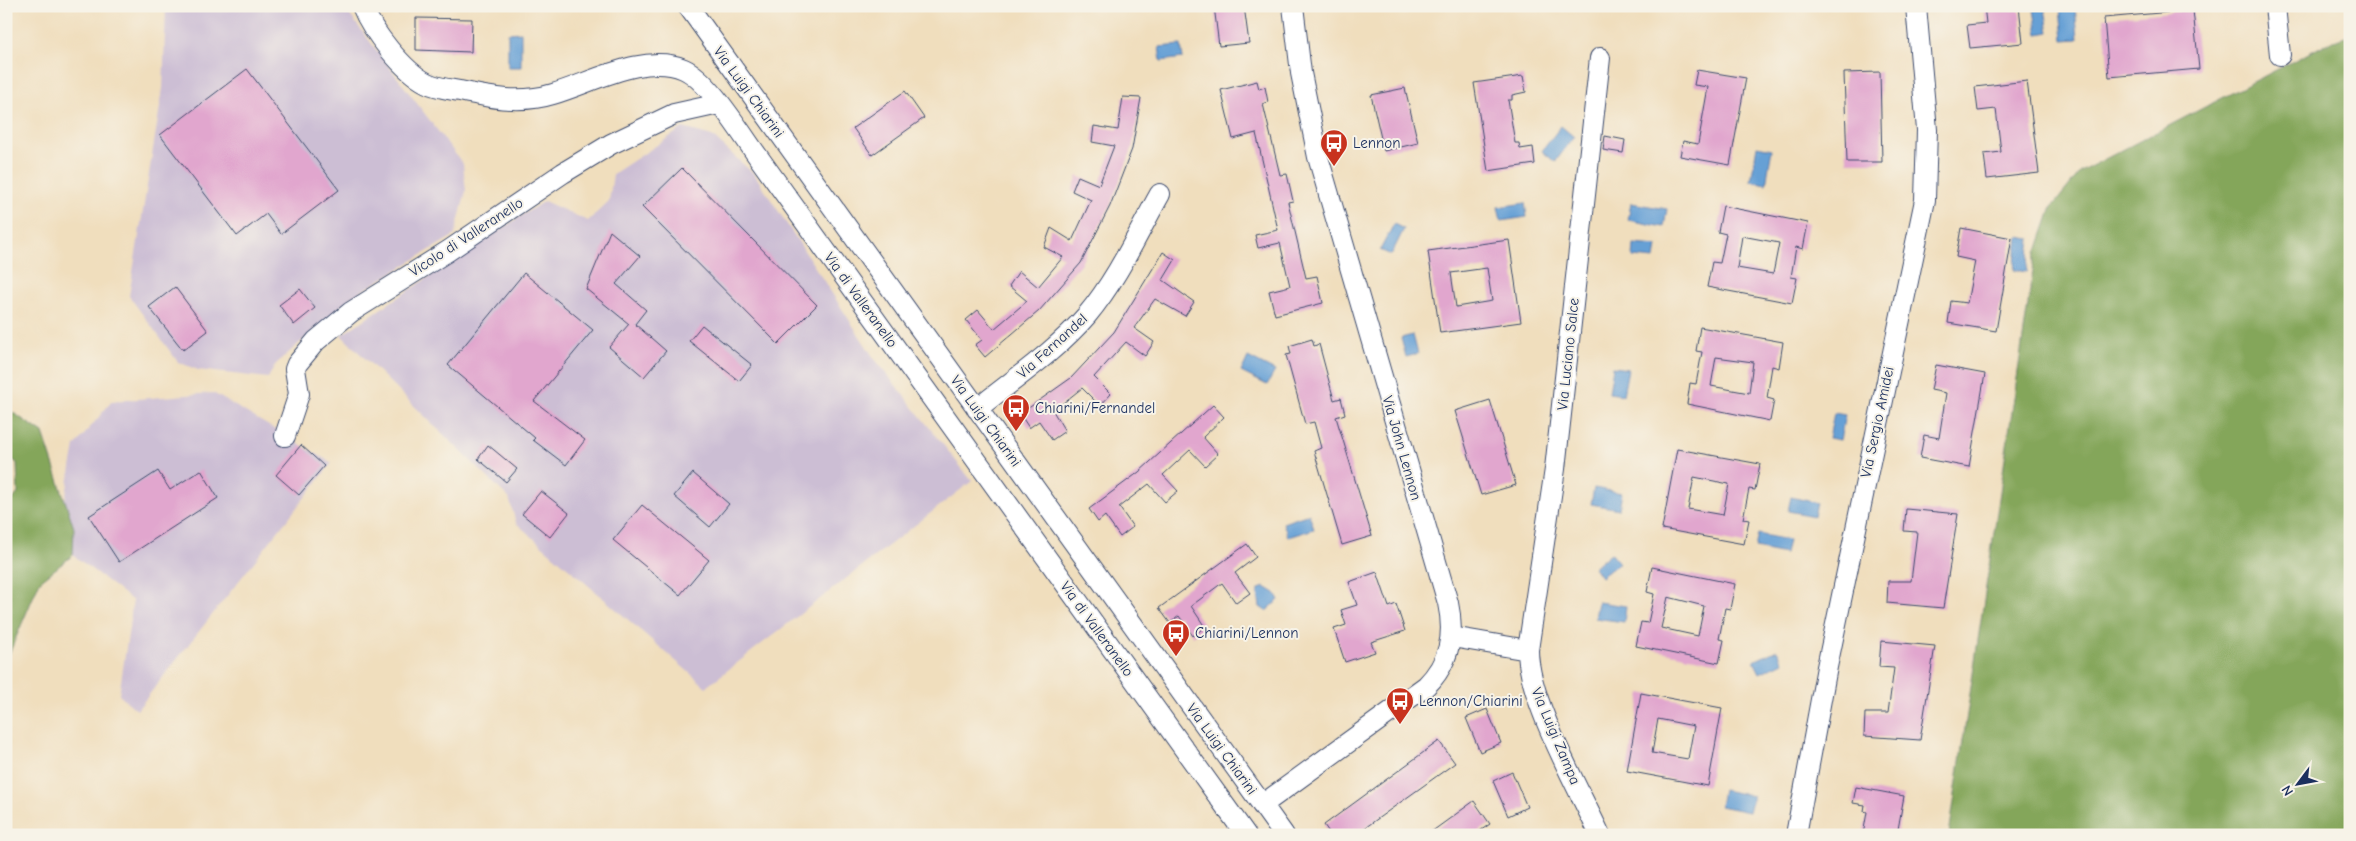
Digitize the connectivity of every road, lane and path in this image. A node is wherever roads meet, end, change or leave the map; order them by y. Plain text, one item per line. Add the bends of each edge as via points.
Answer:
1 (362, 6) edge
2 (688, 6) edge
3 (1293, 6) edge
4 (1916, 6) edge
5 (2275, 6) edge
6 (2280, 55) dead end
7 (1600, 58) dead end
8 (719, 104) junction
9 (1160, 194) dead end
10 (977, 408) junction
11 (285, 436) dead end
12 (1452, 637) junction
13 (1528, 650) junction
14 (1262, 805) junction
15 (1246, 835) edge
16 (1284, 835) edge
17 (1600, 835) edge
18 (1796, 835) edge

1 - 8 street, Via di Valleranello via 376,30 404,65 440,88 499,99 527,99 554,94 631,68 665,64 693,75
2 - 10 street, Via Luigi Chiarini
3 - 12 street, Via John Lennon via 1303,86 1318,156 1448,603
4 - 18 street, Via Sergio Amidei via 1927,130 1924,200 1827,667
5 - 6 street
7 - 13 street, Via Luciano Salce via 1555,469
8 - 11 street, Vicolo di Valleranello via 674,114 611,144 351,312 316,341 296,366 299,394
8 - 15 street, Via di Valleranello
9 - 10 street, Via Fernandel via 1108,287 1086,316 1052,348
10 - 14 street, Via Luigi Chiarini
12 - 13 street
12 - 14 street, Via John Lennon via 1440,670 1420,692
13 - 17 street, Via Luigi Zampa via 1530,669 1542,708
14 - 16 street, Via Luigi Chiarini

